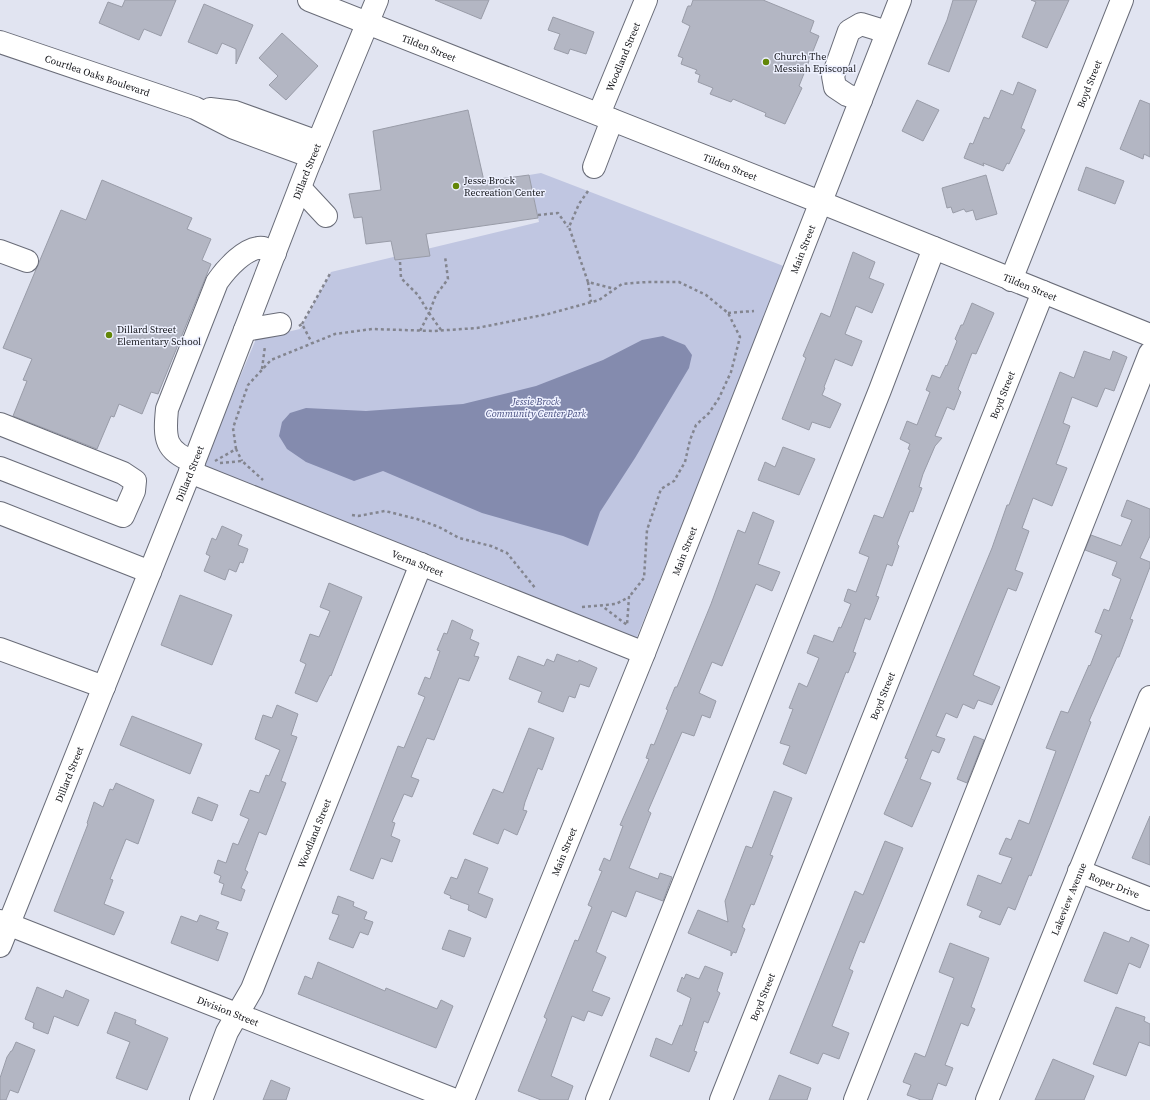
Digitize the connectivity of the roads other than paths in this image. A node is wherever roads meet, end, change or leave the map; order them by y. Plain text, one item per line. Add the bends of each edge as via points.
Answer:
1 (309, 0) edge
2 (377, 0) edge
3 (646, 0) edge
4 (900, 0) edge
5 (1122, 0) edge
6 (367, 24) junction
7 (887, 32) junction
8 (0, 42) edge
9 (860, 100) junction
10 (606, 117) junction
11 (315, 150) junction
12 (594, 167) dead end
13 (300, 188) junction
14 (820, 202) junction
15 (326, 216) dead end
16 (934, 248) junction
17 (0, 251) edge
18 (275, 253) junction
19 (27, 261) dead end
20 (1011, 280) junction
21 (1043, 292) junction
22 (280, 324) dead end
23 (245, 330) junction
24 (1150, 335) edge
25 (1150, 353) edge
26 (0, 424) edge
27 (202, 466) junction
28 (0, 468) edge
29 (0, 513) edge
30 (421, 564) junction
31 (150, 572) junction
32 (0, 649) edge
33 (644, 653) junction
34 (104, 687) junction
35 (1150, 697) edge
36 (1079, 871) junction
37 (1150, 900) edge
38 (4, 923) edge
39 (0, 946) edge
40 (238, 1015) junction
41 (201, 1100) edge
42 (455, 1100) edge
43 (463, 1100) edge
44 (597, 1100) edge
45 (721, 1100) edge
46 (854, 1100) edge
47 (987, 1100) edge

1 - 6 street, Tilden Street
2 - 6 street, Dillard Street
3 - 10 street, Woodland Street
4 - 7 street, Main Street
5 - 20 street, Boyd Street
6 - 10 street, Tilden Street
6 - 11 street, Dillard Street
7 - 9 street, Main Street
7 - 9 street via 861,24 849,31 833,76 835,86
8 - 11 street, Courtlea Oaks Boulevard via 194,108 235,112
9 - 14 street, Main Street
10 - 12 street, Woodland Street
10 - 14 street, Tilden Street
11 - 13 street, Dillard Street
13 - 15 street
13 - 18 street, Dillard Street
14 - 16 street, Tilden Street
14 - 33 street, Main Street
16 - 20 street, Tilden Street
16 - 44 street via 880,390
17 - 19 street
18 - 23 street, Dillard Street
18 - 27 street, Verna Street via 262,248 244,254 227,268 217,282 167,409 165,429 169,444 178,456
20 - 21 street, Tilden Street
21 - 24 street, Tilden Street
21 - 45 street, Boyd Street
22 - 23 street
23 - 27 street, Dillard Street
25 - 46 street
26 - 28 street via 123,473 135,481 134,491 123,516
27 - 30 street, Verna Street
27 - 31 street, Dillard Street
29 - 31 street
30 - 33 street, Verna Street
30 - 40 street, Woodland Street via 252,989
31 - 34 street, Dillard Street
32 - 34 street
33 - 43 street, Main Street
34 - 38 street, Dillard Street
35 - 36 street, Lakeview Avenue
36 - 37 street, Roper Drive
36 - 47 street, Lakeview Avenue
38 - 39 street, Dillard Street
38 - 40 street, Division Street
40 - 41 street, Woodland Street via 227,1032
40 - 42 street, Division Street

